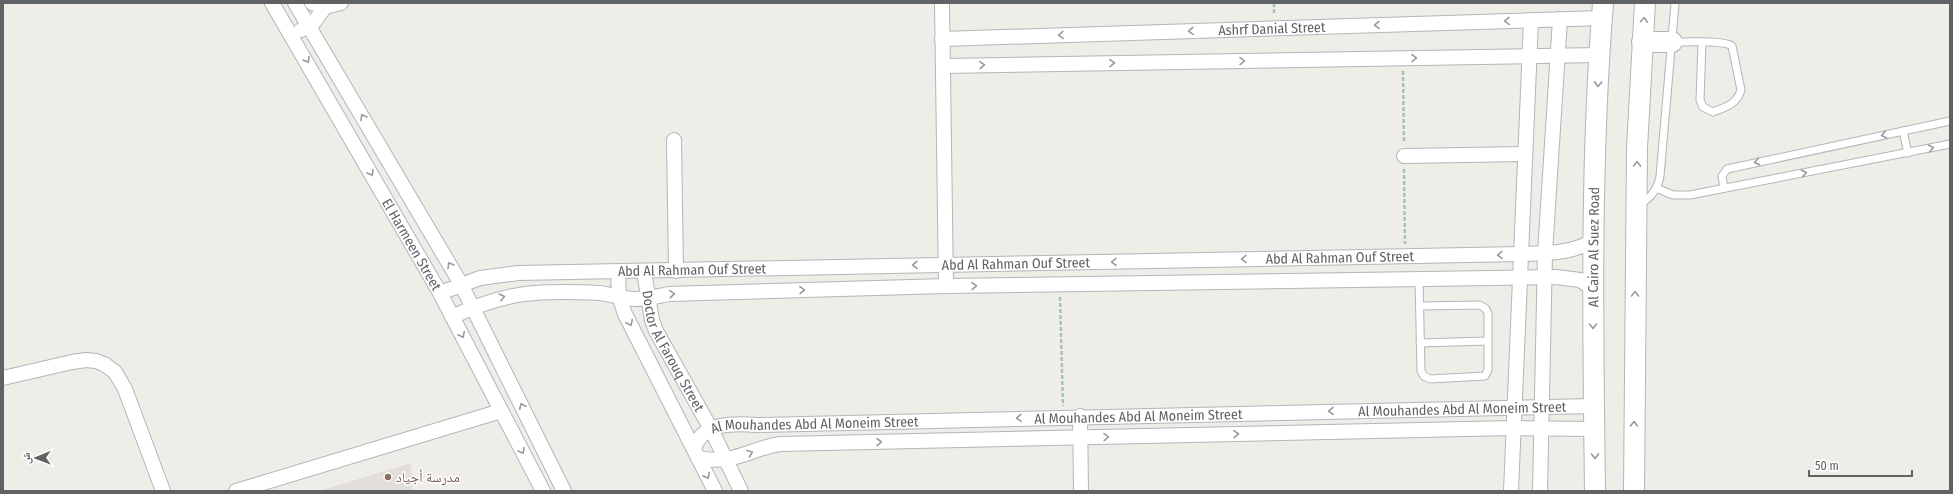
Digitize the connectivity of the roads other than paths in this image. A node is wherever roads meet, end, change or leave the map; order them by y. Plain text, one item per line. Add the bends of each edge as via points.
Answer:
1 (272, 3) edge
2 (341, 3) edge
3 (942, 3) edge
4 (1645, 3) edge
5 (1675, 3) edge
6 (300, 4) edge
7 (318, 5) edge
8 (1603, 10) edge
9 (280, 15) junction
10 (1560, 19) junction
11 (1530, 20) junction
12 (309, 26) junction
13 (292, 35) junction
14 (942, 39) junction
15 (1642, 42) junction
16 (1672, 42) junction
17 (1702, 42) junction
18 (1557, 55) junction
19 (1600, 55) junction
20 (1529, 56) junction
21 (943, 66) junction
22 (1950, 121) edge
23 (1904, 131) junction
24 (674, 140) dead end
25 (1950, 144) edge
26 (1908, 152) junction
27 (1525, 154) junction
28 (1404, 156) dead end
29 (1656, 188) junction
30 (1724, 188) junction
31 (1636, 206) junction
32 (1593, 241) junction
33 (1545, 253) junction
34 (1521, 254) junction
35 (945, 264) junction
36 (676, 271) junction
37 (618, 272) junction
38 (644, 272) junction
39 (1545, 277) junction
40 (1520, 278) junction
41 (1419, 279) junction
42 (462, 284) junction
43 (946, 286) junction
44 (1592, 288) junction
45 (440, 293) junction
46 (619, 296) junction
47 (649, 298) junction
48 (474, 306) junction
49 (1420, 306) junction
50 (452, 317) junction
51 (1488, 341) junction
52 (1420, 343) junction
53 (3, 378) edge
54 (1594, 406) junction
55 (1542, 407) junction
56 (1514, 408) junction
57 (501, 411) junction
58 (1080, 416) junction
59 (1514, 428) junction
60 (1541, 428) junction
61 (711, 429) junction
62 (1594, 429) junction
63 (1080, 438) junction
64 (696, 454) junction
65 (726, 460) junction
66 (163, 491) edge
67 (236, 491) edge
68 (542, 491) edge
69 (564, 491) edge
70 (715, 491) edge
71 (741, 491) edge
72 (1081, 491) edge
73 (1511, 491) edge
74 (1540, 491) edge
75 (1595, 491) edge
76 (1634, 491) edge

1 - 9 street, El Harmeen Street
2 - 7 street
3 - 14 street
15 -> 4 main road
5 - 16 lane
6 - 9 street
6 - 12 street, El Harmeen Street
7 - 12 street
8 - 10 street, Ashrf Danial Street
8 - 19 main road, Al Cairo Al Suez Road
9 - 13 street, El Harmeen Street
10 - 11 street, Ashrf Danial Street
10 - 18 street
11 -> 14 street, Ashrf Danial Street
11 - 20 street
12 - 13 street
42 -> 12 street, El Harmeen Street
13 -> 45 street, El Harmeen Street
14 - 21 street
15 - 16 main road
31 -> 15 main road
16 - 17 lane
16 - 29 lane via 1660,176
17 - 17 lane via 1732,46 1741,90 1731,105 1713,112 1703,107 1700,100
18 - 19 street
18 - 20 street
18 - 33 street
19 -> 32 main road, Al Cairo Al Suez Road
21 -> 20 street
20 - 27 street
21 - 35 street
22 - 23 lane
23 - 26 lane
23 -> 30 lane via 1727,169 1722,176
24 - 36 street
26 -> 25 lane
30 -> 26 lane
27 - 28 street
27 - 34 street
29 - 30 lane via 1673,195
29 - 31 lane
76 -> 31 main road
32 - 33 street, Abd Al Rahman Ouf Street via 1580,249
32 - 44 main road, Al Cairo Al Suez Road
33 - 34 street, Abd Al Rahman Ouf Street
33 - 39 street
34 -> 35 street, Abd Al Rahman Ouf Street
34 - 40 street
35 -> 36 street, Abd Al Rahman Ouf Street
35 - 43 street
36 - 38 street, Abd Al Rahman Ouf Street
37 - 38 street, Abd Al Rahman Ouf Street
37 - 42 street, Abd Al Rahman Ouf Street via 518,273 492,276
37 - 46 street, Doctor Al Farouq Street
38 - 47 street, Doctor Al Farouq Street
39 - 40 street, Abd Al Rahman Ouf Street
39 - 44 street, Abd Al Rahman Ouf Street via 1580,280
39 - 55 street
40 - 41 street, Abd Al Rahman Ouf Street
40 - 56 street
43 -> 41 street, Abd Al Rahman Ouf Street
41 - 49 lane
42 - 45 street, Abd Al Rahman Ouf Street
42 - 48 street, El Harmeen Street
47 -> 43 street, Abd Al Rahman Ouf Street via 674,294
44 -> 54 main road, Al Cairo Al Suez Road
45 - 50 street, El Harmeen Street
46 - 47 street, Abd Al Rahman Ouf Street
48 -> 46 street, Abd Al Rahman Ouf Street via 520,293 591,293
46 -> 64 street, Doctor Al Farouq Street via 625,314
47 - 61 street, Doctor Al Farouq Street via 656,331
48 - 50 street, Abd Al Rahman Ouf Street
69 -> 48 street, El Harmeen Street
49 - 51 lane via 1480,305 1486,308
49 - 52 lane
50 -> 57 street, El Harmeen Street
51 - 52 lane
51 - 52 lane via 1488,370 1485,376 1430,379 1421,371
53 - 66 street via 86,360 104,364 115,372 125,389
54 - 55 street, Al Mouhandes Abd Al Moneim Street
54 - 62 main road, Al Cairo Al Suez Road
55 - 56 street, Al Mouhandes Abd Al Moneim Street
55 - 60 street
56 -> 58 street, Al Mouhandes Abd Al Moneim Street
56 - 59 street
57 - 67 street
57 -> 68 street, El Harmeen Street
58 -> 61 street, Al Mouhandes Abd Al Moneim Street via 737,424
58 - 63 street
59 - 60 street, Al Mouhandes Abd Al Moneim Street
63 -> 59 street, Al Mouhandes Abd Al Moneim Street
59 - 73 street
60 - 62 street, Al Mouhandes Abd Al Moneim Street
60 - 74 street
61 - 64 street, Al Mouhandes Abd Al Moneim Street via 700,437
61 - 65 street, Doctor Al Farouq Street
62 -> 75 main road, Al Cairo Al Suez Road
65 -> 63 street, Al Mouhandes Abd Al Moneim Street via 780,444
63 - 72 street
64 - 65 street, Al Mouhandes Abd Al Moneim Street
64 -> 70 street, Doctor Al Farouq Street
65 - 71 street, Doctor Al Farouq Street

